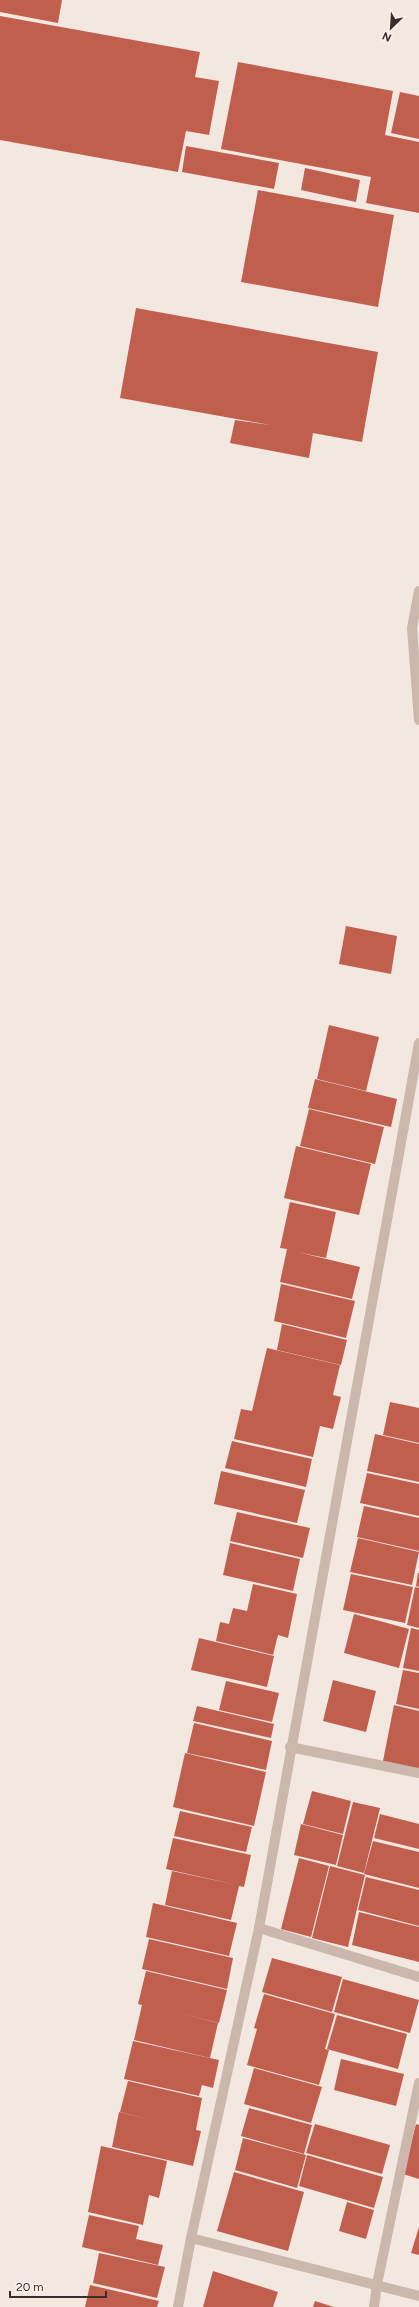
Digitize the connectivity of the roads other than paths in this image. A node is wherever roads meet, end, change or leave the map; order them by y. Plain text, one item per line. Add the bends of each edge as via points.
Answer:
1 (419, 591) edge
2 (419, 720) edge
3 (419, 1043) edge
4 (290, 1747) junction
5 (419, 1773) edge
6 (258, 1928) junction
7 (419, 1977) edge
8 (419, 2083) edge
9 (191, 2238) junction
10 (377, 2284) junction
11 (419, 2296) edge
12 (178, 2307) edge
13 (374, 2307) edge

1 - 2 street via 412,628
3 - 4 street
4 - 5 street
4 - 6 street
6 - 7 street
6 - 9 street
8 - 10 street
9 - 10 street
9 - 12 street
10 - 11 street
10 - 13 street

